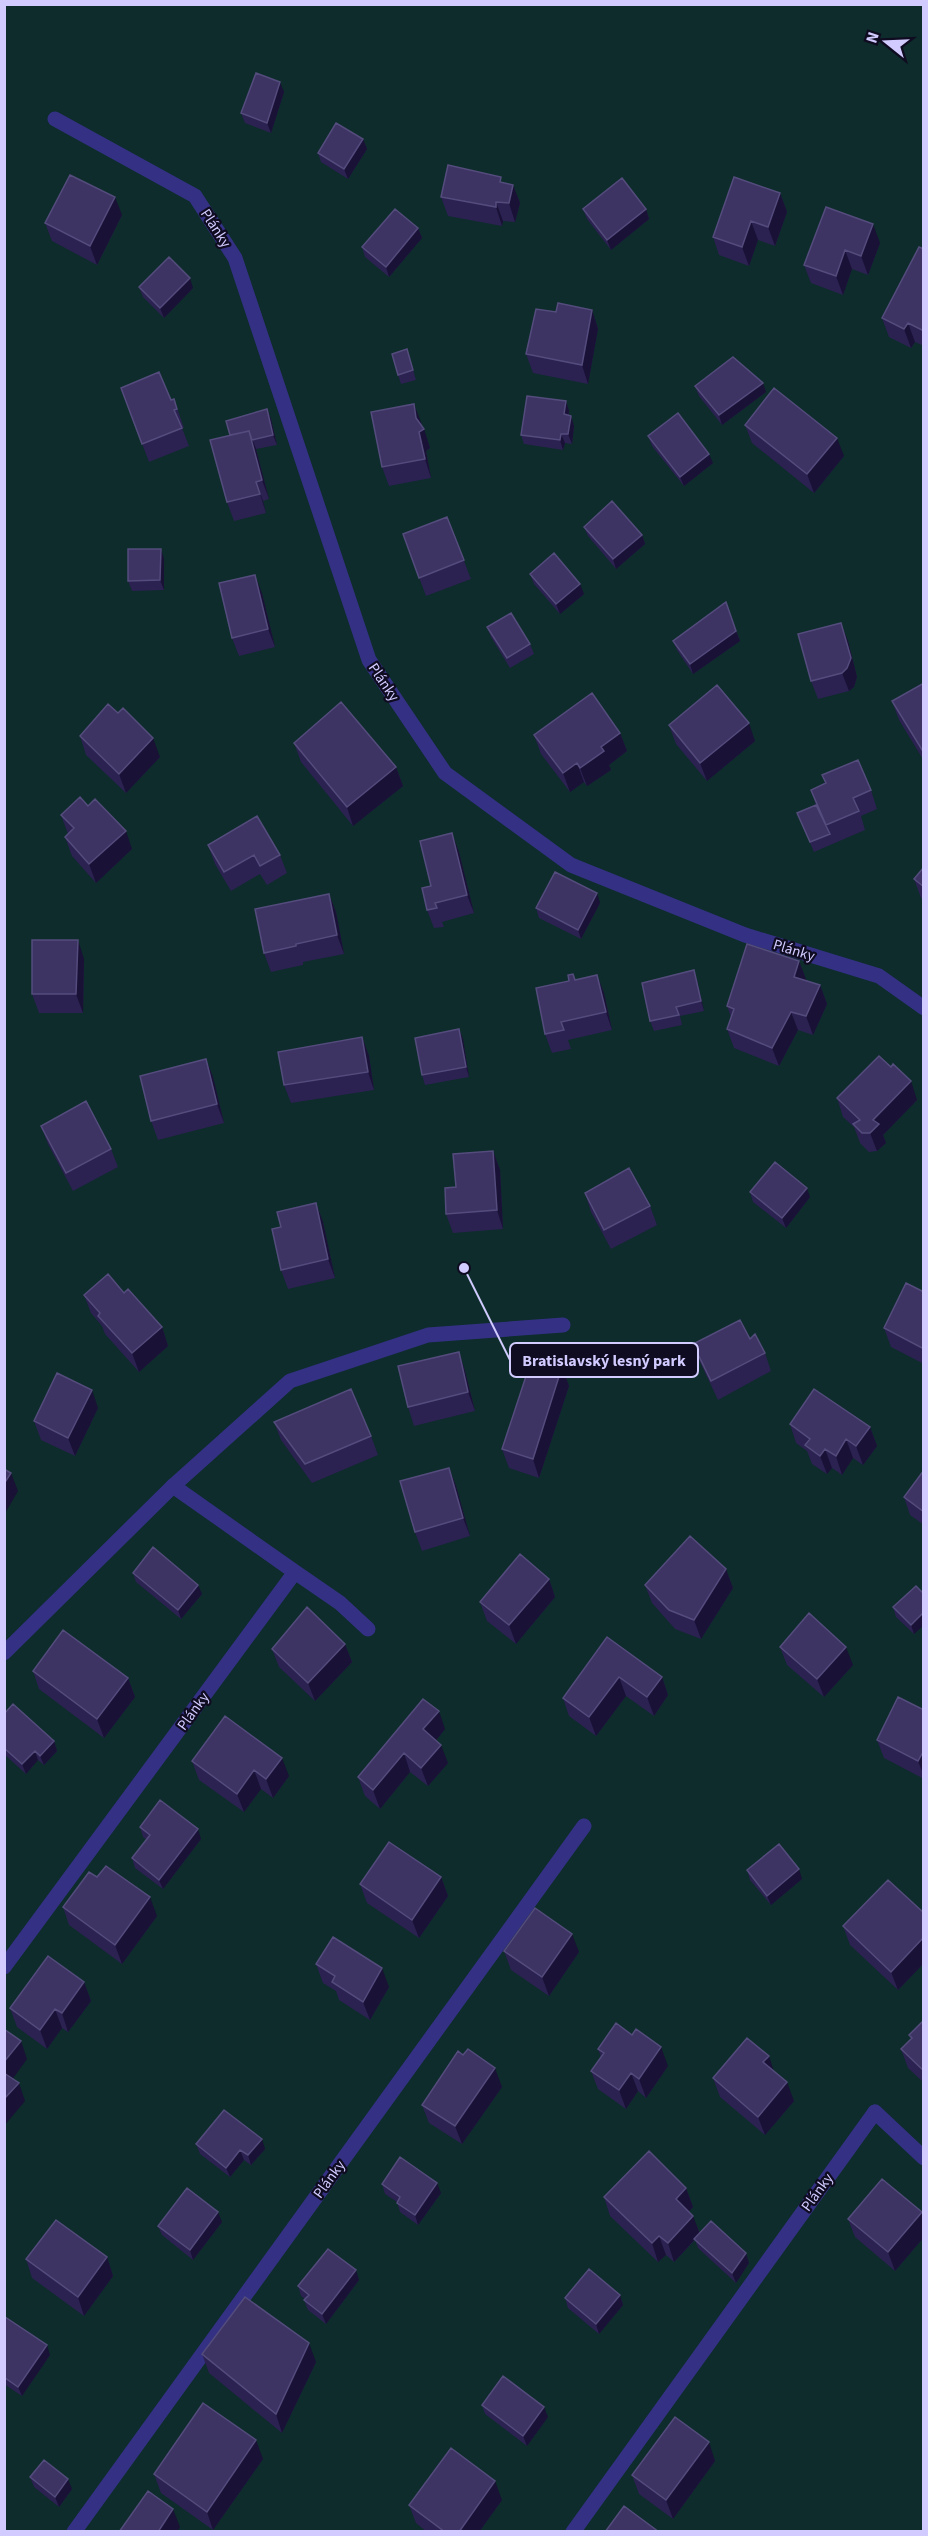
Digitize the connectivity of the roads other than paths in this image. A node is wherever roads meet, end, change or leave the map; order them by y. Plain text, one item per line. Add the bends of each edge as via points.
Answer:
1 (55, 119) dead end
2 (924, 1008) edge
3 (563, 1325) dead end
4 (173, 1486) junction
5 (296, 1572) junction
6 (368, 1629) dead end
7 (4, 1653) edge
8 (584, 1826) dead end
9 (4, 1967) edge
10 (924, 2158) edge
11 (74, 2532) edge
12 (573, 2532) edge

1 - 2 street, Plánky via 195,196 235,258 369,660 445,773 571,865 745,934 879,976
3 - 4 street via 428,1335 290,1381
4 - 5 street
4 - 7 street
5 - 6 street via 340,1603
5 - 9 street, Plánky
8 - 11 street, Plánky
10 - 12 street, Plánky via 875,2112

